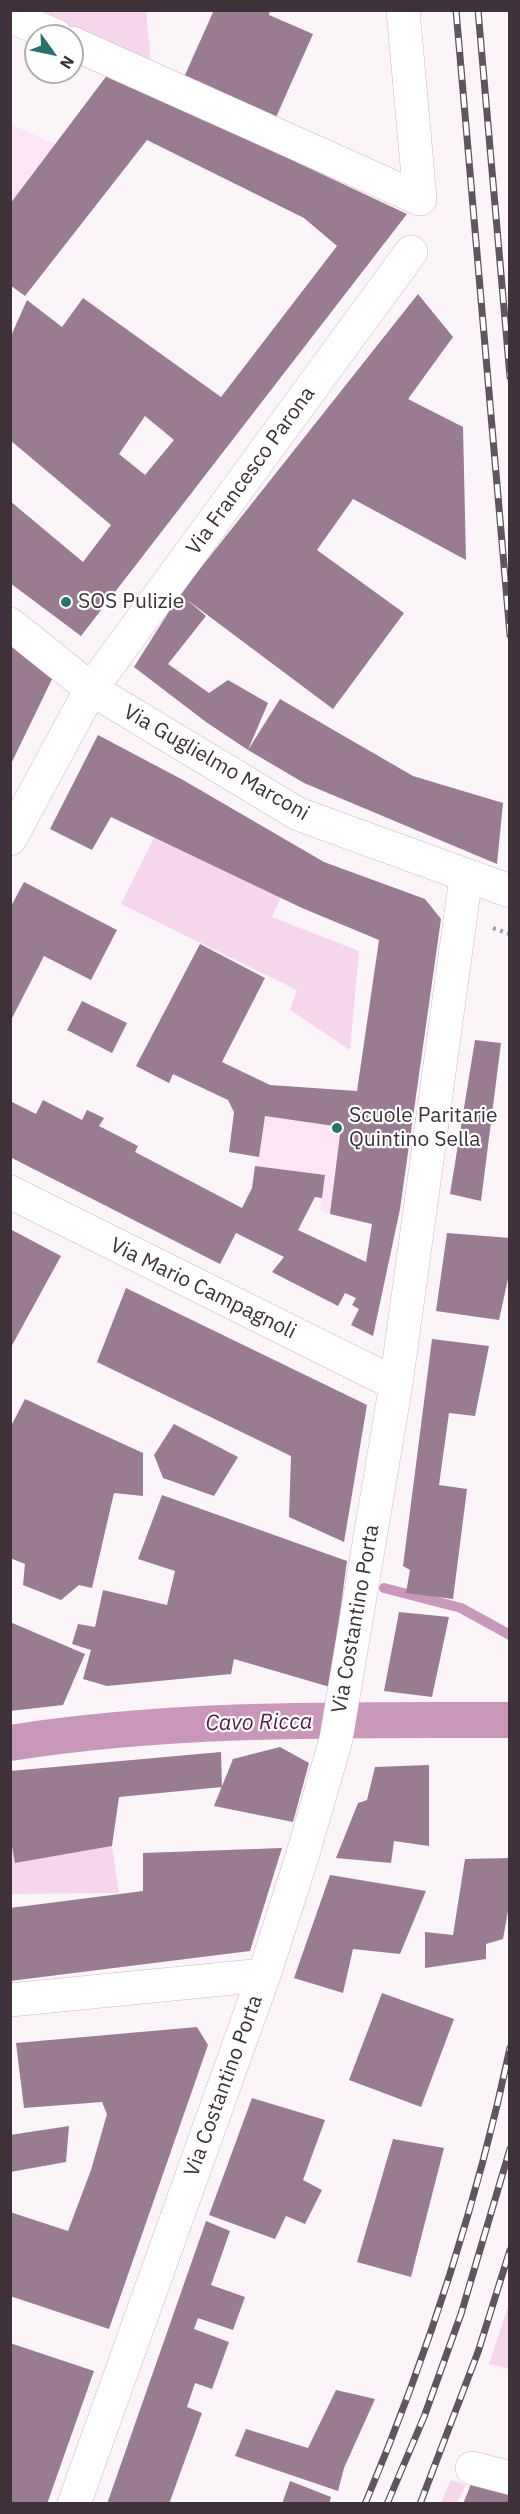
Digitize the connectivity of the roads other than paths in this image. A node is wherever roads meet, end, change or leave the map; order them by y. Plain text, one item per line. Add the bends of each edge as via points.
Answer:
1 (403, 10) edge
2 (10, 16) edge
3 (28, 24) edge
4 (84, 48) edge
5 (411, 252) dead end
6 (10, 624) edge
7 (91, 689) junction
8 (10, 838) edge
9 (466, 877) junction
10 (510, 891) edge
11 (10, 1192) edge
12 (396, 1384) junction
13 (264, 1975) junction
14 (10, 2000) edge
15 (472, 2468) dead end
16 (510, 2478) edge
17 (74, 2504) edge

1 - 4 street via 420,199
2 - 3 street
5 - 7 street, Via Francesco Parona
6 - 7 street, Via Guglielmo Marconi
7 - 8 street, Via Francesco Parona
7 - 9 street, Via Guglielmo Marconi via 298,814
9 - 10 street, Via Guglielmo Marconi
9 - 12 street, Via Costantino Porta
11 - 12 street, Via Mario Campagnoli
12 - 13 street, Via Costantino Porta via 336,1739
13 - 14 street
13 - 17 street, Via Costantino Porta
15 - 16 street

